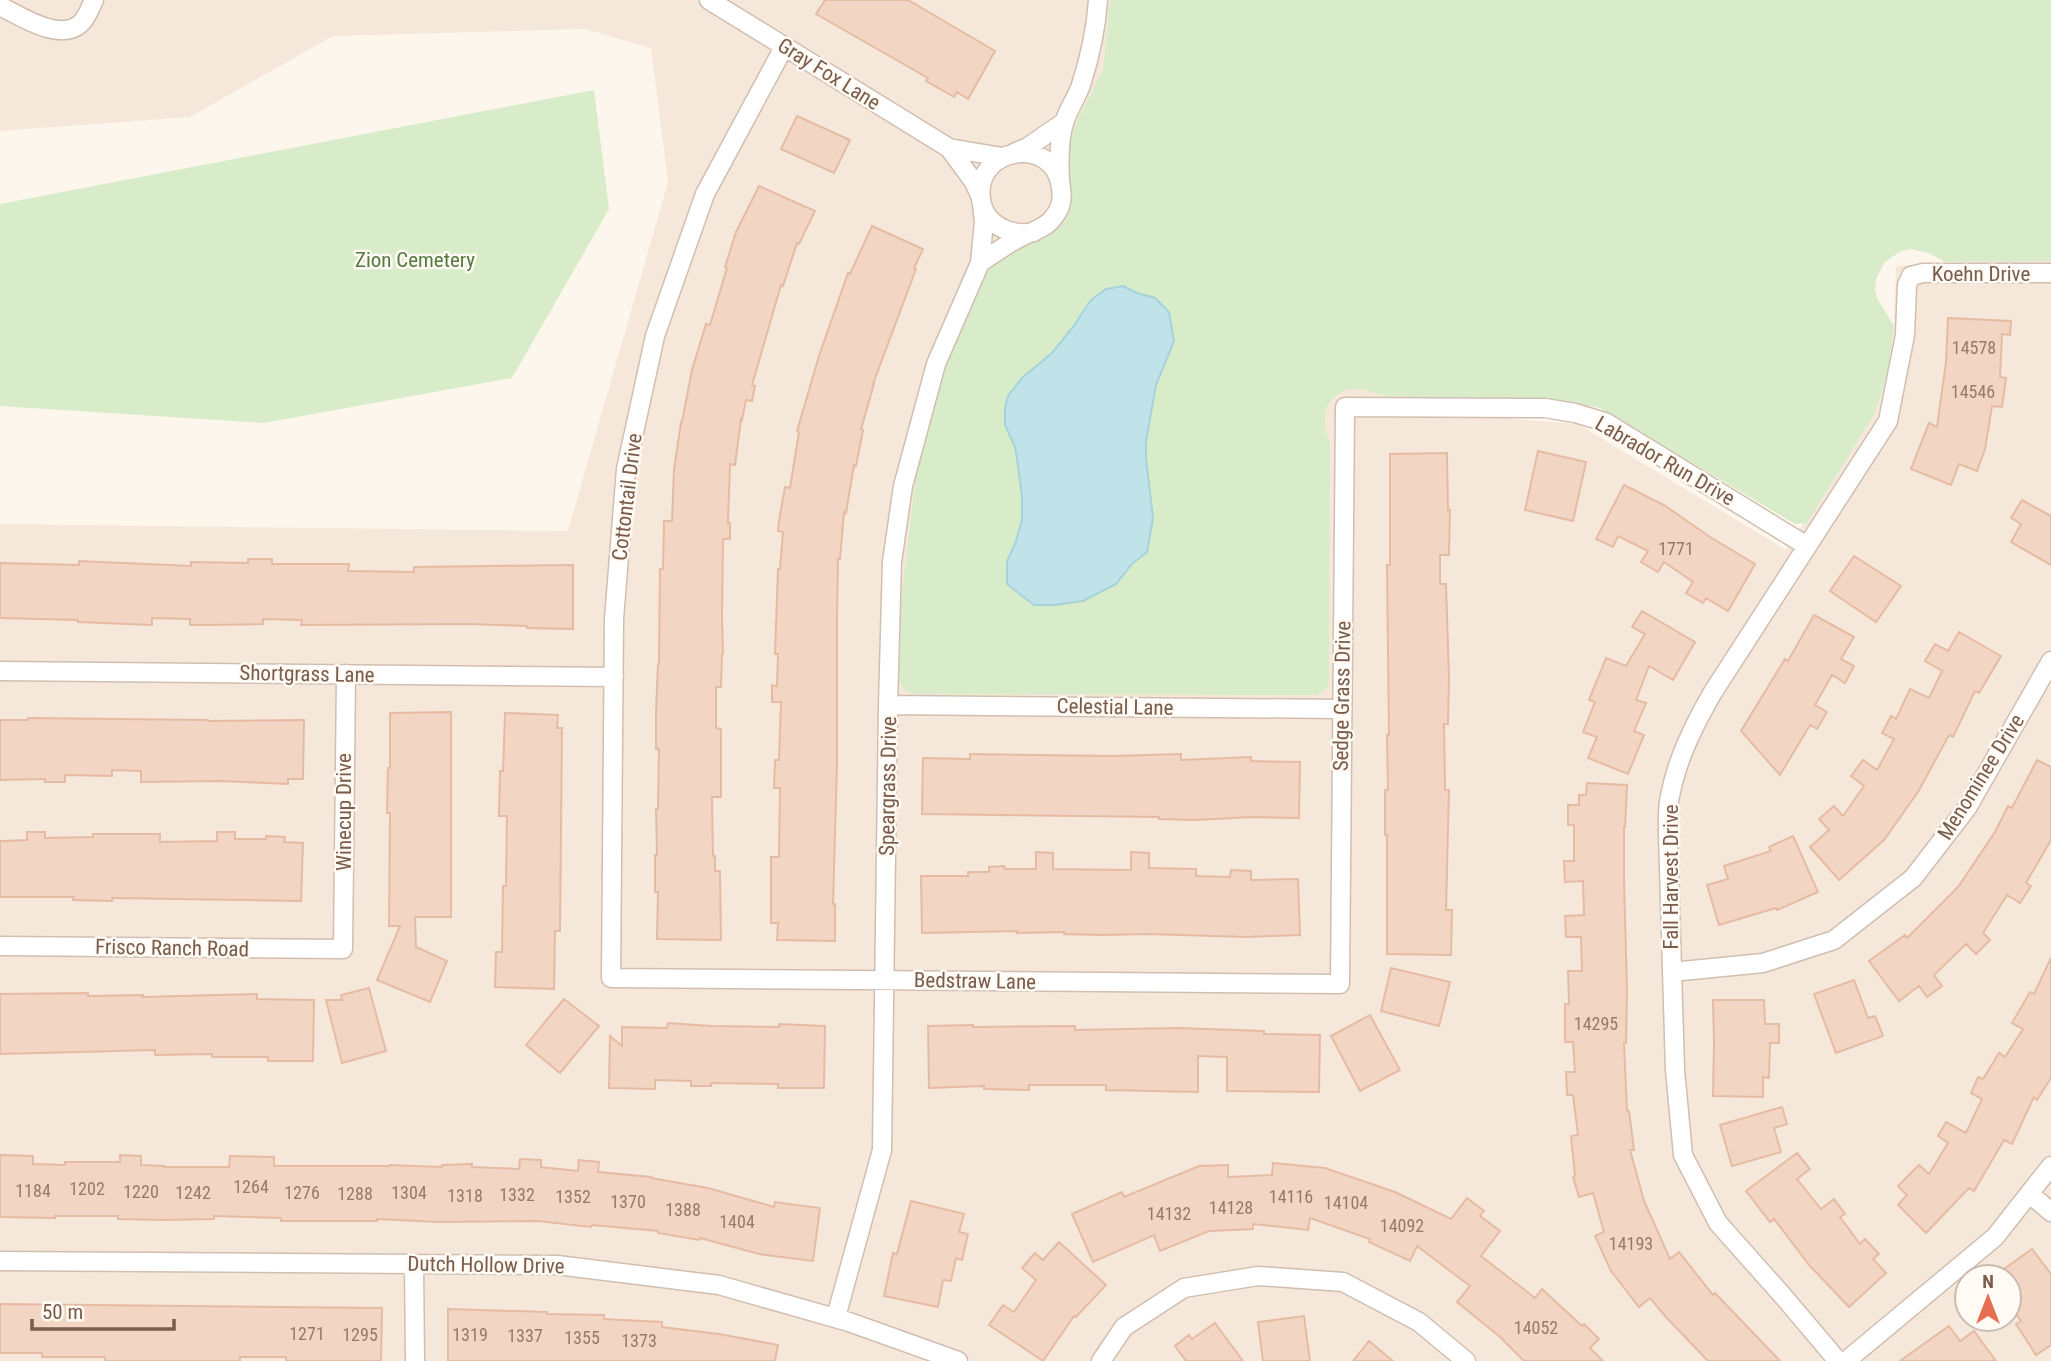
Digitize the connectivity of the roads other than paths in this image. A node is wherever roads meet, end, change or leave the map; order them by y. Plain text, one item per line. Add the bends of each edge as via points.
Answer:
1 (94, 0) edge
2 (709, 0) edge
3 (1098, 0) edge
4 (0, 6) edge
5 (784, 47) junction
6 (1065, 122) junction
7 (949, 148) junction
8 (1007, 155) junction
9 (1061, 185) junction
10 (982, 201) junction
11 (1034, 232) junction
12 (980, 263) junction
13 (2051, 273) edge
14 (1911, 276) joint
15 (1345, 407) joint
16 (1807, 546) junction
17 (2051, 661) edge
18 (0, 671) edge
19 (346, 674) junction
20 (614, 677) junction
21 (888, 705) junction
22 (1342, 709) junction
23 (0, 946) edge
24 (343, 949) joint
25 (1672, 972) junction
26 (611, 978) joint
27 (886, 980) junction
28 (1340, 984) joint
29 (2051, 1167) edge
30 (2030, 1194) junction
31 (2051, 1212) edge
32 (0, 1261) edge
33 (414, 1264) junction
34 (836, 1317) junction
35 (415, 1361) edge
36 (958, 1361) edge
37 (1101, 1361) edge
38 (1466, 1361) edge
39 (1838, 1361) edge
40 (1846, 1361) edge

1 - 4 street via 80,24 70,30 38,25
2 - 5 street, Gray Fox Lane
3 - 6 street via 1090,55
5 - 7 street, Gray Fox Lane
5 - 20 street, Cottontail Drive via 705,194 654,336 626,469
6 - 8 street
6 - 9 street
7 - 8 street, Gray Fox Lane
7 - 10 street, Gray Fox Lane
8 - 9 street via 1029,153 1042,158
8 - 10 street via 984,177
9 - 11 street via 1057,212
10 - 11 street via 988,217 1004,230
10 - 12 street, Speargrass Drive
11 - 12 street
12 - 21 street, Speargrass Drive via 936,364 903,486 892,562
13 - 14 street, Koehn Drive
14 - 16 street, Fall Harvest Drive via 1888,421
15 - 16 street, Labrador Run Drive via 1545,408 1605,422
15 - 22 street, Sedge Grass Drive
16 - 25 street, Fall Harvest Drive via 1713,692 1678,764 1669,798
17 - 25 street, Menominee Drive via 1967,807 1913,878 1834,940 1763,963
18 - 19 street, Shortgrass Lane
19 - 20 street, Shortgrass Lane
19 - 24 street, Winecup Drive
20 - 26 street, Cottontail Drive
21 - 22 street, Celestial Lane
21 - 27 street, Speargrass Drive
22 - 28 street, Sedge Grass Drive
23 - 24 street, Frisco Ranch Road
25 - 39 street, Fall Harvest Drive via 1683,1155 1717,1223
26 - 27 street, Bedstraw Lane
27 - 28 street, Bedstraw Lane
27 - 34 street, Speargrass Drive via 882,1150
29 - 30 street
30 - 31 street
30 - 40 street via 1995,1237
32 - 33 street, Dutch Hollow Drive
33 - 34 street, Dutch Hollow Drive via 557,1265 719,1285
33 - 35 street
34 - 36 street, Dutch Hollow Drive
37 - 38 street via 1124,1327 1184,1288 1258,1276 1343,1282 1419,1322

